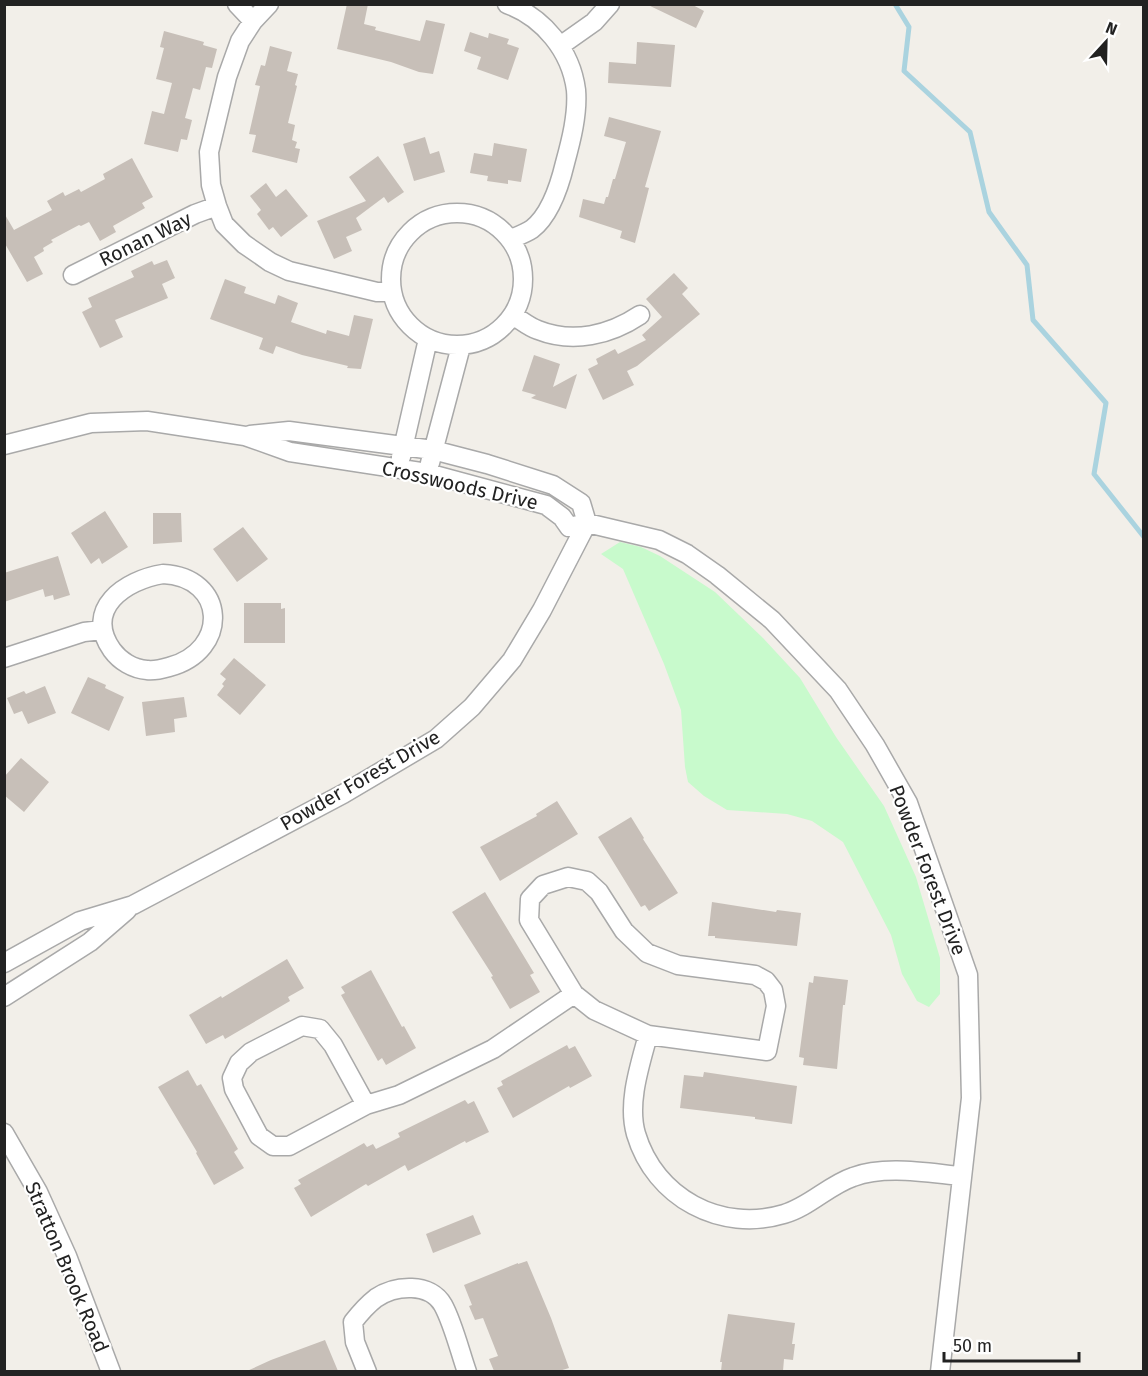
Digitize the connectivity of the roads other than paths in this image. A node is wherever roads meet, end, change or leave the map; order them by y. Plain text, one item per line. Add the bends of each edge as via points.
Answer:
1 (237, 4) edge
2 (269, 4) edge
3 (507, 4) edge
4 (610, 4) edge
5 (253, 21) junction
6 (560, 46) junction
7 (217, 206) junction
8 (511, 239) junction
9 (73, 275) dead end
10 (392, 292) junction
11 (640, 315) dead end
12 (513, 316) junction
13 (428, 339) junction
14 (461, 346) junction
15 (245, 436) junction
16 (4, 445) edge
17 (403, 447) junction
18 (433, 450) junction
19 (399, 468) junction
20 (428, 473) junction
21 (587, 523) junction
22 (102, 630) junction
23 (4, 658) edge
24 (133, 905) junction
25 (4, 963) edge
26 (574, 994) junction
27 (4, 997) edge
28 (648, 1035) junction
29 (366, 1105) junction
30 (4, 1133) edge
31 (962, 1176) junction
32 (111, 1371) edge
33 (367, 1371) edge
34 (467, 1371) edge
35 (940, 1371) edge

1 - 5 street
2 - 5 street
3 - 6 street via 548,30
4 - 6 street via 594,22
5 - 7 street via 240,41 227,77 209,152
6 - 8 street via 576,90 571,141 549,207 533,228
7 - 9 street, Ronan Way
7 - 10 street via 224,224 270,262 289,271
8 - 10 street via 497,225 460,212 440,214 422,222 406,235 396,252
8 - 12 street via 521,257 524,277 522,297
10 - 13 street via 411,327
11 - 12 street via 604,334 578,337 536,330
12 - 14 street via 500,331
13 - 14 street
13 - 17 street
14 - 18 street
15 - 16 street, Crosswoods Drive via 147,422 91,423
15 - 17 street, Crosswoods Drive via 289,431
15 - 19 street, Crosswoods Drive via 290,452
17 - 18 street, Crosswoods Drive
17 - 19 street
18 - 20 street
18 - 21 street, Crosswoods Drive via 552,485 581,503
19 - 20 street, Crosswoods Drive
20 - 21 street, Crosswoods Drive via 546,505 569,527
21 - 24 street, Powder Forest Drive via 512,660 472,707 436,738 343,794
21 - 31 street, Powder Forest Drive via 659,540 717,575 803,651 838,690 875,745 908,803 968,975 970,1098
22 - 22 street via 117,657 132,666 161,669 200,652 212,630 211,605 198,586 187,579 176,575 151,576 121,590 106,611
22 - 23 street via 84,632
24 - 25 street, Powder Forest Drive via 80,921
24 - 27 street, Powder Forest Drive via 90,942
26 - 28 street via 594,1010
26 - 28 street via 528,920 530,899 543,885 568,877 587,881 599,892 624,931 647,953 678,965 755,975 773,990 776,1006 767,1051
26 - 29 street via 493,1049 399,1095
28 - 31 street via 633,1106 636,1133 664,1183 688,1203 718,1216 752,1220 786,1214 852,1177 894,1170
29 - 29 street via 289,1146 273,1146 259,1136 232,1078 251,1052 303,1026 320,1029
30 - 32 street, Stratton Brook Road via 38,1192 62,1245
31 - 35 street, Powder Forest Drive
33 - 34 street via 355,1342 353,1322 379,1296 407,1287 427,1290 442,1303

